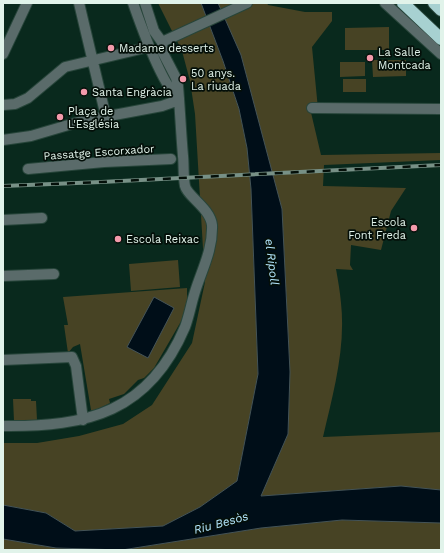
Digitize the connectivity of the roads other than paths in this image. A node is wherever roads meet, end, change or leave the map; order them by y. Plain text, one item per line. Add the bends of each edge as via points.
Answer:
1 (27, 3) edge
2 (78, 3) edge
3 (133, 3) edge
4 (145, 3) edge
5 (247, 3) edge
6 (376, 3) edge
7 (403, 3) edge
8 (434, 3) edge
9 (386, 4) edge
10 (441, 10) edge
11 (441, 39) edge
12 (162, 42) junction
13 (149, 47) junction
14 (3, 54) edge
15 (441, 54) edge
16 (92, 60) junction
17 (179, 99) junction
18 (3, 105) edge
19 (312, 108) dead end
20 (441, 109) edge
21 (106, 117) junction
22 (3, 140) edge
23 (171, 159) dead end
24 (28, 169) dead end
25 (42, 218) dead end
26 (3, 220) edge
27 (54, 274) dead end
28 (3, 276) edge
29 (3, 360) edge
30 (83, 420) junction
31 (3, 426) edge

1 - 14 street
2 - 16 street
3 - 13 street
4 - 12 street via 154,31
5 - 12 street
6 - 9 street
7 - 11 highway
8 - 10 highway
9 - 15 street
12 - 17 street via 163,53 176,78
13 - 16 street
13 - 17 street via 173,95
16 - 18 street via 65,67 28,98 15,104
16 - 21 street
17 - 21 street via 162,106
17 - 30 street via 185,188 208,213 212,223 209,255 178,341 150,381 127,402
19 - 20 street
21 - 22 street via 82,121 31,136
23 - 24 street, Passatge Escorxador
25 - 26 street
27 - 28 street
29 - 30 street via 72,357 76,366
30 - 31 street

